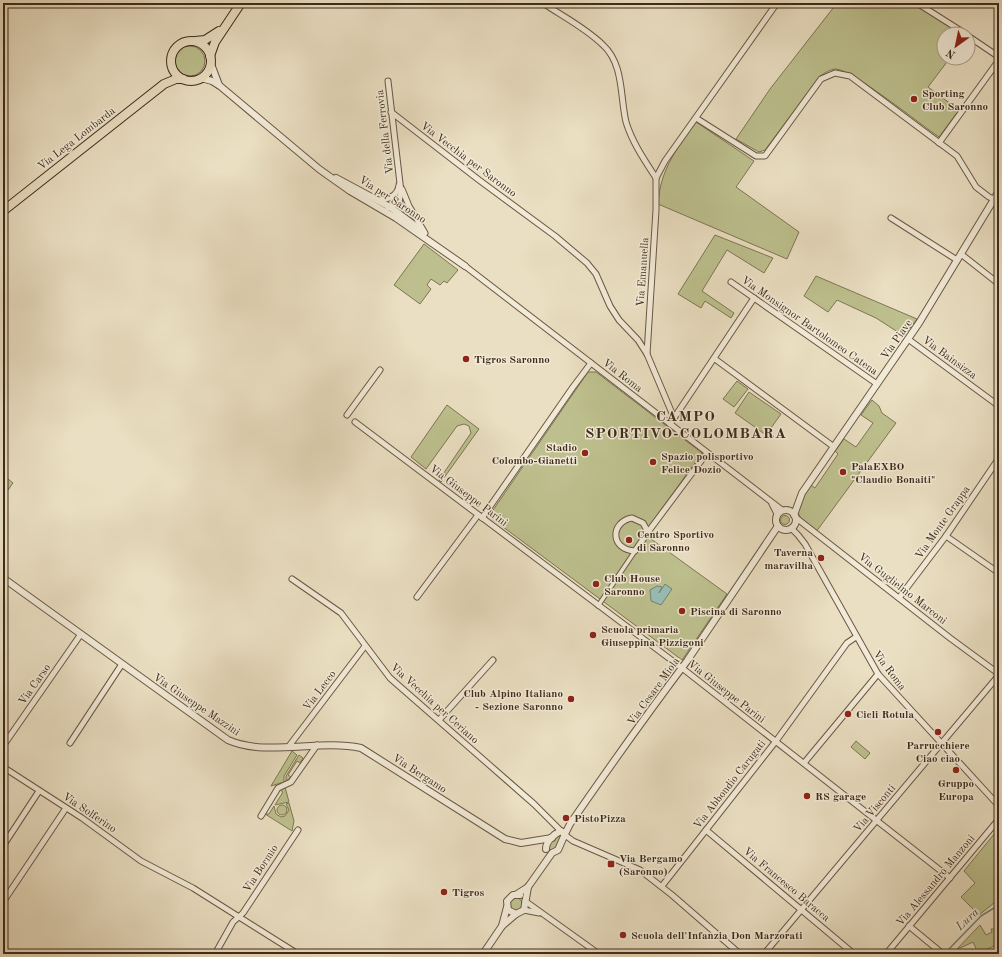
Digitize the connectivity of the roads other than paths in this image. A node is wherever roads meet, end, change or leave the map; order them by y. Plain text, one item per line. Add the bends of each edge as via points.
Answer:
1 (240, 3) edge
2 (543, 3) edge
3 (777, 3) edge
4 (917, 3) edge
5 (953, 26) edge
6 (223, 28) junction
7 (976, 41) edge
8 (195, 42) junction
9 (999, 57) edge
10 (210, 60) junction
11 (999, 60) edge
12 (171, 64) junction
13 (201, 78) junction
14 (183, 79) junction
15 (388, 81) dead end
16 (164, 84) junction
17 (220, 86) junction
18 (391, 112) junction
19 (696, 118) junction
20 (939, 143) junction
21 (323, 172) junction
22 (656, 178) junction
23 (399, 180) junction
24 (999, 191) edge
25 (378, 200) junction
26 (996, 200) edge
27 (390, 207) junction
28 (382, 208) junction
29 (3, 211) edge
30 (891, 218) dead end
31 (425, 233) junction
32 (446, 251) junction
33 (961, 254) junction
34 (957, 260) junction
35 (465, 266) joint
36 (731, 282) dead end
37 (999, 284) edge
38 (754, 298) junction
39 (908, 339) junction
40 (647, 354) junction
41 (715, 359) junction
42 (591, 363) junction
43 (380, 370) dead end
44 (877, 384) junction
45 (999, 406) edge
46 (347, 415) dead end
47 (674, 418) junction
48 (355, 422) dead end
49 (670, 424) junction
50 (834, 447) junction
51 (707, 453) junction
52 (999, 458) edge
53 (802, 493) junction
54 (782, 512) junction
55 (795, 516) junction
56 (480, 517) junction
57 (780, 527) junction
58 (791, 528) junction
59 (648, 532) junction
60 (946, 536) junction
61 (635, 551) junction
62 (999, 573) edge
63 (3, 578) edge
64 (292, 579) dead end
65 (417, 597) dead end
66 (899, 598) junction
67 (598, 606) junction
68 (81, 634) junction
69 (856, 637) junction
70 (365, 646) junction
71 (493, 660) dead end
72 (122, 664) junction
73 (682, 668) junction
74 (878, 674) junction
75 (999, 674) edge
76 (439, 720) junction
77 (776, 741) junction
78 (70, 743) dead end
79 (941, 743) junction
80 (317, 745) junction
81 (3, 746) edge
82 (289, 746) junction
83 (804, 763) junction
84 (3, 767) edge
85 (39, 791) junction
86 (999, 806) edge
87 (66, 808) junction
88 (261, 816) dead end
89 (999, 819) edge
90 (877, 820) junction
91 (298, 830) dead end
92 (706, 830) junction
93 (561, 835) junction
94 (532, 841) junction
95 (3, 846) edge
96 (548, 851) junction
97 (950, 878) junction
98 (662, 886) junction
99 (528, 887) junction
100 (516, 894) junction
101 (525, 901) junction
102 (3, 902) edge
103 (506, 907) junction
104 (524, 910) junction
105 (802, 910) junction
106 (540, 913) junction
107 (516, 914) junction
108 (239, 917) junction
109 (502, 926) junction
110 (909, 926) junction
111 (215, 954) edge
112 (298, 954) edge
113 (483, 954) edge
114 (600, 954) edge
115 (740, 954) edge
116 (764, 954) edge
117 (854, 954) edge
118 (886, 954) edge
119 (943, 954) edge

1 - 6 main road
2 - 22 street via 603,45 612,56 622,90 626,122 640,154
3 - 19 street
4 - 5 street
6 - 8 main road via 205,40
6 - 10 main road via 211,49
7 - 9 street
8 - 10 main road via 206,48
8 - 12 main road via 188,41 179,45 172,54
10 - 13 main road via 208,72
10 - 17 street, Via per Saronno
11 - 20 street
12 - 14 main road
12 - 16 main road
13 - 14 main road via 194,81
13 - 17 street, Via per Saronno
14 - 16 main road, Via Lega Lombarda
15 - 18 street, Via della Ferrovia
16 - 29 main road, Via Lega Lombarda
17 - 21 street, Via per Saronno
18 - 23 street, Via della Ferrovia
18 - 40 street, Via Vecchia per Saronno via 587,262 596,274 619,320
19 - 20 street via 756,156 765,156 821,79 835,73 850,76
19 - 22 street
20 - 26 street via 957,156 976,187
21 - 25 street, Via per Saronno
21 - 28 street, Via per Saronno via 350,191
22 - 40 street, Via Emanuella
23 - 25 street, Via della Ferrovia via 399,189 393,196
23 - 27 street, Via della Ferrovia via 400,197 396,205
23 - 31 street, Via della Ferrovia via 408,206
24 - 26 street, Via Piave
25 - 27 street, Via per Saronno
26 - 33 street, Via Piave
27 - 28 street
27 - 31 street, Via per Saronno
28 - 32 street, Via per Saronno
30 - 34 street
31 - 32 street, Via per Saronno
32 - 35 street, Via per Saronno
33 - 34 street, Via Piave
33 - 37 street
34 - 39 street, Via Piave
35 - 42 street, Via Roma
36 - 38 street, Via Monsignor Bartolomeo Catena
38 - 41 street
38 - 44 street, Via Monsignor Bartolomeo Catena
39 - 44 street, Via Piave
39 - 45 street, Via Bainsizza
40 - 47 street
41 - 47 street
41 - 50 street
42 - 49 street, Via Roma
42 - 56 street
43 - 46 street
44 - 50 street, Via Piave
47 - 49 street
48 - 56 street, Via Giuseppe Parini
49 - 51 street, Via Roma
50 - 53 street, Via Piave
51 - 54 street, Via Roma
51 - 59 street
52 - 60 street, Via Monte Grappa
53 - 54 street, Via Piave
53 - 55 street, Via Piave
54 - 55 street
54 - 57 street via 776,522
55 - 58 street
55 - 66 street, Via Guglielmo Marconi
56 - 65 street
56 - 67 street, Via Giuseppe Parini
57 - 58 street
57 - 73 street, Via Cesare Miola
58 - 69 street, Via Roma via 805,544
59 - 61 street
59 - 61 street via 643,523 637,520 625,519 622,522 617,530 616,541 624,549
60 - 62 street
60 - 66 street, Via Monte Grappa
61 - 67 street
63 - 68 street, Via Giuseppe Mazzini
64 - 70 street, Via Vecchia per Ceriano via 341,613
66 - 75 street, Via Guglielmo Marconi
67 - 73 street, Via Giuseppe Parini
68 - 72 street, Via Giuseppe Mazzini
68 - 81 street, Via Carso
69 - 74 street, Via Roma
69 - 77 street, Via Abbondio Carugati via 847,643
70 - 76 street, Via Vecchia per Ceriano via 390,678
70 - 82 street, Via Lecco
71 - 76 street
72 - 78 street
72 - 82 street, Via Giuseppe Mazzini via 228,740 249,747
73 - 77 street, Via Giuseppe Parini
73 - 93 street, Via Cesare Miola
74 - 79 street, Via Roma
74 - 83 street
75 - 79 street, Via Visconti
76 - 93 street, Via Vecchia per Ceriano via 534,804 553,822
77 - 83 street, Via Giuseppe Parini
77 - 92 street, Via Abbondio Carugati
79 - 86 street, Via Roma
79 - 90 street, Via Visconti
80 - 82 street, Via Bergamo
80 - 88 street via 291,782 278,788
80 - 94 street, Via Bergamo via 344,745 366,750 501,837 515,842
83 - 90 street, Via Giuseppe Parini
84 - 85 street, Via Solferino
85 - 87 street, Via Solferino
85 - 95 street
87 - 102 street
87 - 108 street, Via Solferino via 141,860
89 - 97 street, Via Alessandro Manzoni
90 - 97 street, Via Giuseppe Parini
90 - 105 street, Via Visconti
91 - 108 street, Via Bormio
92 - 98 street, Via Abbondio Carugati
92 - 105 street, Via Francesco Baracca
93 - 94 street, Via Bergamo
93 - 96 street via 546,845
93 - 96 street via 558,850
93 - 98 street, Via Bergamo via 640,870
94 - 96 street, Via Bergamo
96 - 99 street via 541,868
97 - 110 street, Via Alessandro Manzoni
98 - 115 street, Via Bergamo
99 - 100 street
99 - 101 street
100 - 101 street via 522,896
100 - 103 street via 508,898
101 - 104 street
101 - 106 street
103 - 107 street via 509,912
103 - 109 street
104 - 106 street
104 - 107 street
105 - 116 street, Via Visconti
105 - 117 street, Via Francesco Baracca
106 - 114 street
107 - 109 street
108 - 111 street, Via Bormio via 233,922
108 - 112 street, Via Solferino
109 - 113 street
110 - 118 street, Via Alessandro Manzoni
110 - 119 street

